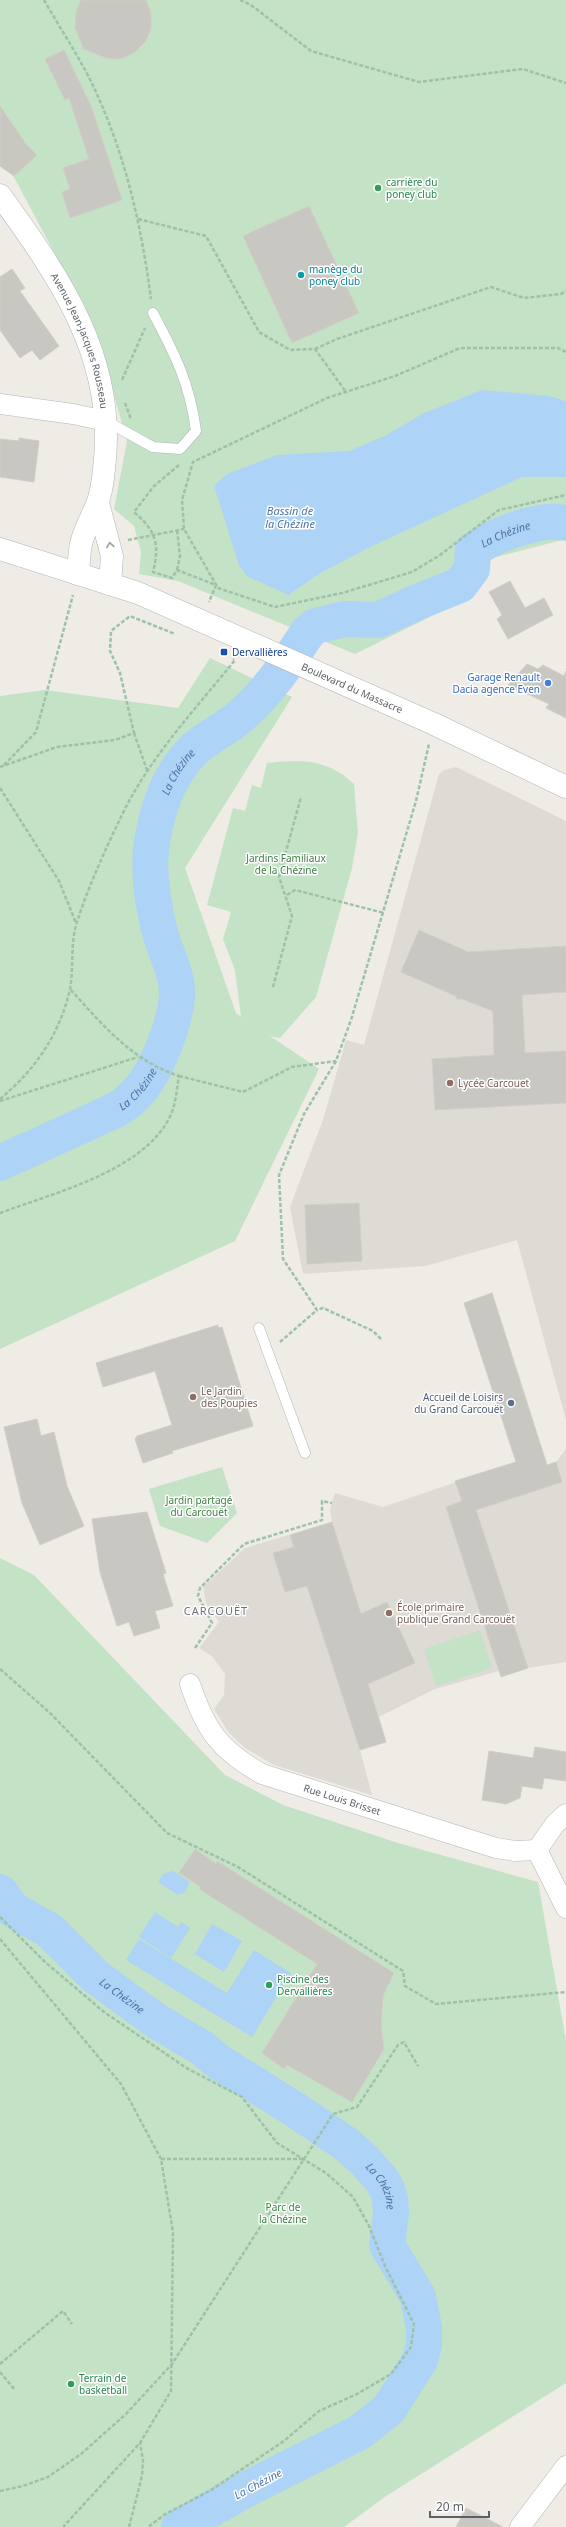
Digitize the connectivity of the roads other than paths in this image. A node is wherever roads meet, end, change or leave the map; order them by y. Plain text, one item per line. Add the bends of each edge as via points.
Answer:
1 (0, 195) edge
2 (153, 313) road end
3 (0, 403) edge
4 (106, 421) junction
5 (98, 503) junction
6 (0, 549) edge
7 (78, 574) junction
8 (110, 584) junction
9 (566, 787) edge
10 (259, 1328) dead end
11 (305, 1453) dead end
12 (190, 1684) dead end
13 (566, 1814) edge
14 (537, 1850) junction
15 (566, 1908) edge
16 (566, 2466) edge
17 (520, 2527) edge

1 - 4 main road, Avenue Jean-Jacques Rousseau via 48,261 75,308 96,360
2 - 4 lane via 177,358 192,400 196,430 180,449 153,447
3 - 4 street
4 - 5 main road, Avenue Jean-Jacques Rousseau via 106,455
5 - 7 main road, Avenue Jean-Jacques Rousseau via 81,543
8 -> 5 main road, Avenue Jean-Jacques Rousseau via 112,556
6 - 7 main road, Boulevard du Massacre
7 - 8 main road, Boulevard du Massacre
8 - 9 main road, Boulevard du Massacre via 138,593 272,650
10 - 11 lane
12 - 14 street, Rue Louis Brisset via 201,1716 216,1737 229,1752 262,1774 496,1848 515,1851
13 - 14 street
14 - 15 street
16 - 17 street

